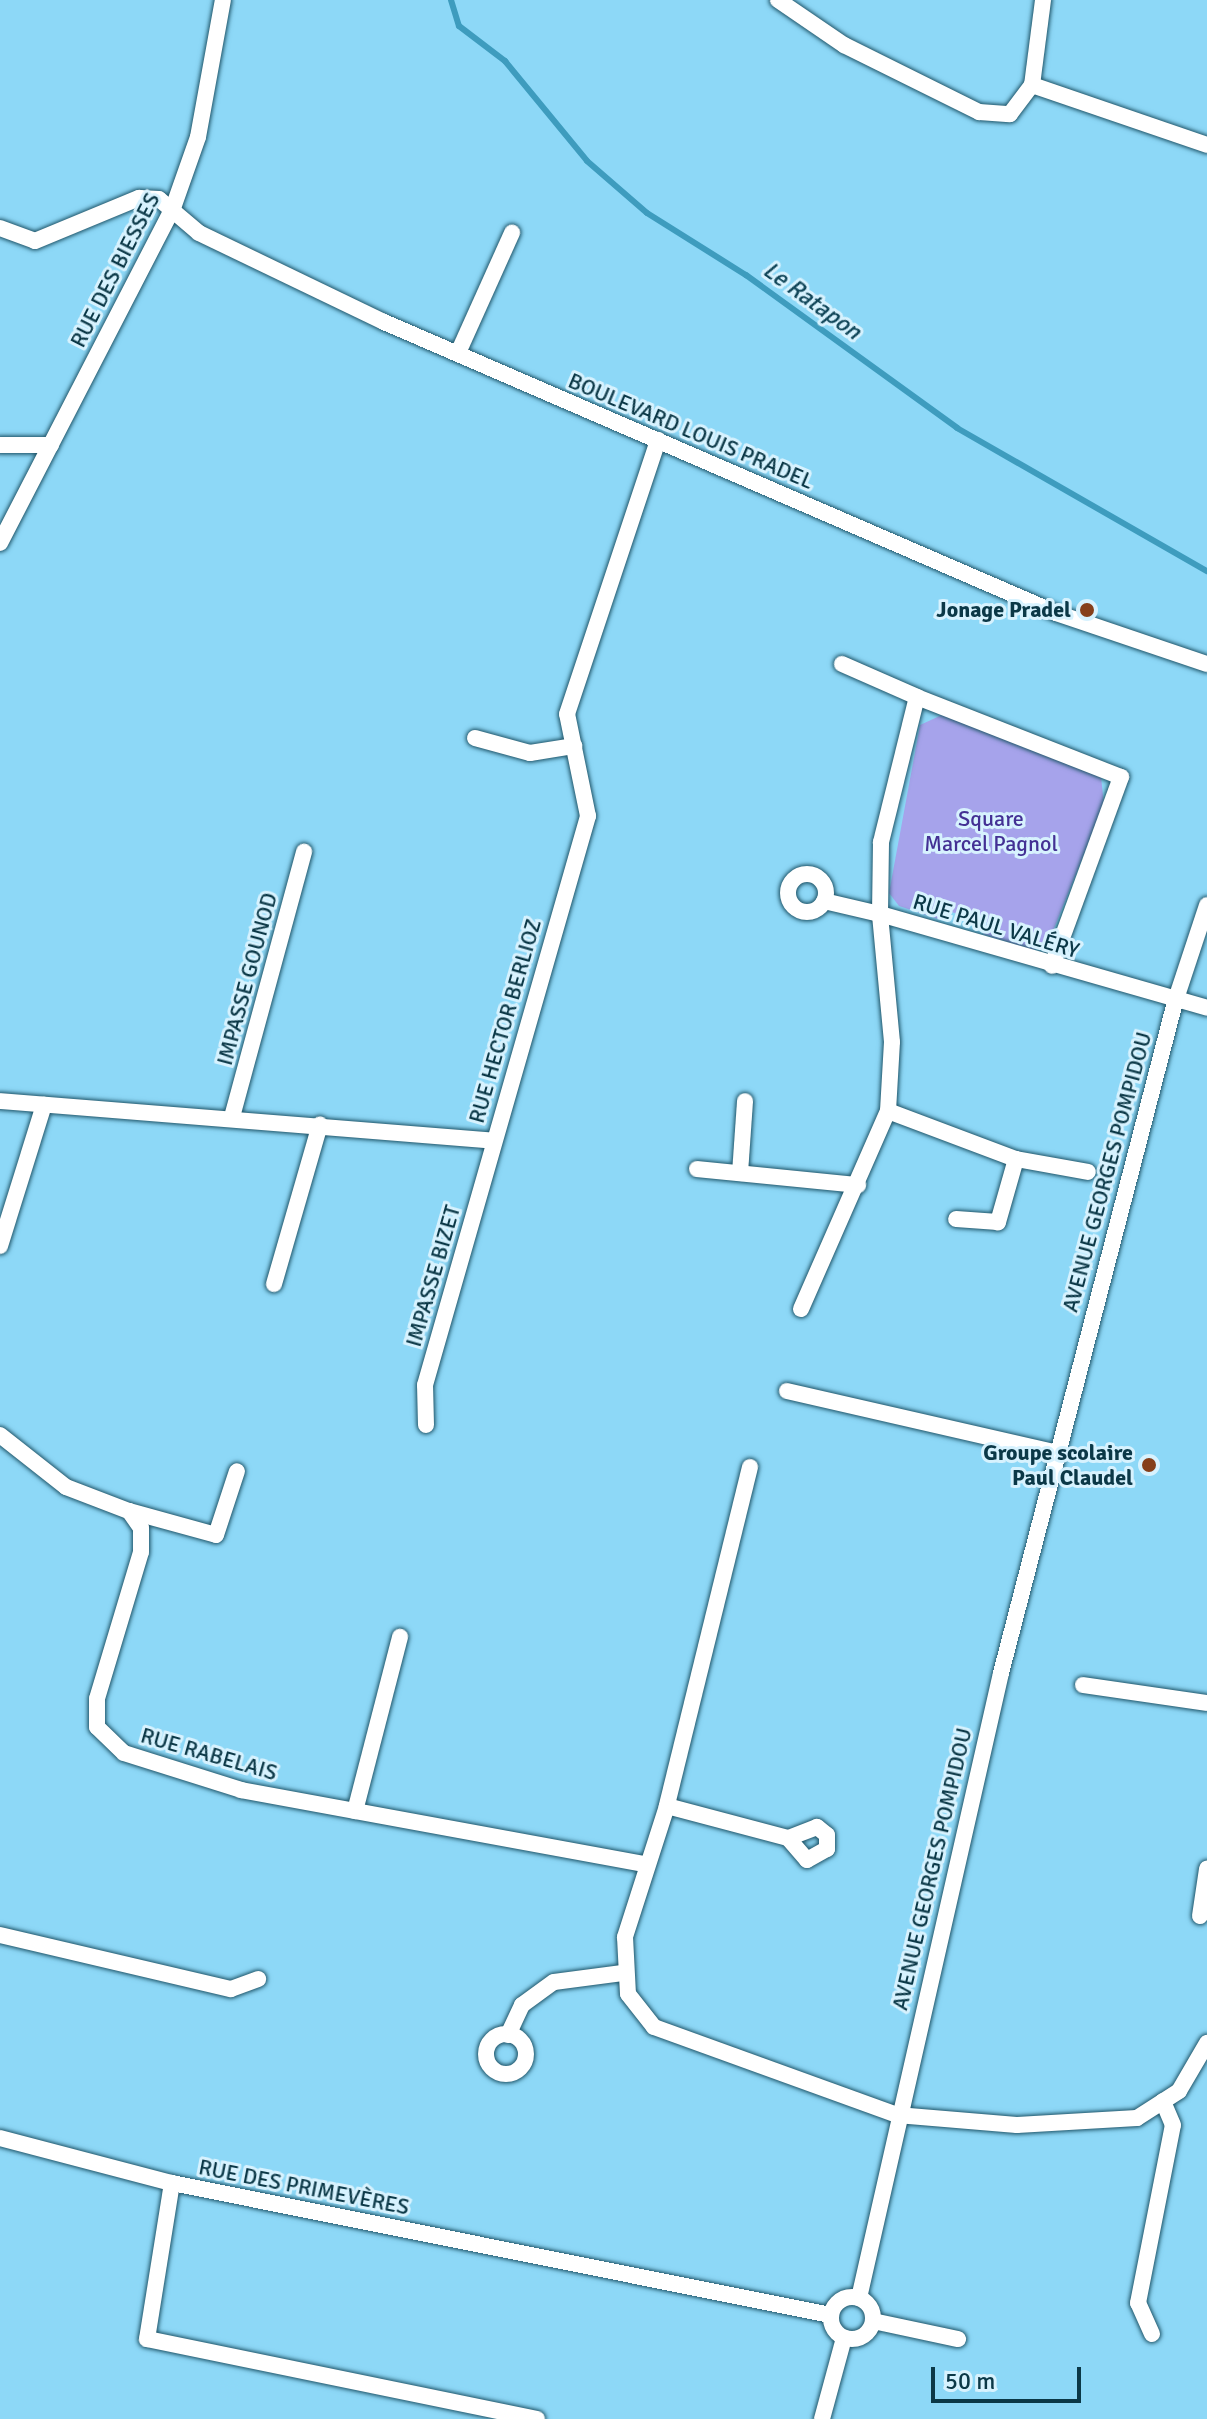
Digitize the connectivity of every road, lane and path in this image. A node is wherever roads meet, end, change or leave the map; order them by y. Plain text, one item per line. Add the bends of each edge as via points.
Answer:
1 (223, 0) edge
2 (778, 0) edge
3 (1043, 0) edge
4 (1032, 85) junction
5 (1207, 145) edge
6 (173, 208) junction
7 (0, 228) edge
8 (512, 233) dead end
9 (458, 353) junction
10 (658, 440) junction
11 (0, 445) edge
12 (51, 445) junction
13 (0, 543) edge
14 (842, 664) dead end
15 (1207, 664) edge
16 (917, 697) junction
17 (475, 738) dead end
18 (574, 746) junction
19 (304, 852) dead end
20 (824, 901) dead end
21 (1207, 905) edge
22 (880, 914) junction
23 (1052, 966) junction
24 (1175, 1002) junction
25 (1207, 1008) edge
26 (0, 1101) edge
27 (745, 1101) dead end
28 (44, 1105) junction
29 (888, 1111) junction
30 (232, 1117) junction
31 (320, 1125) junction
32 (492, 1141) junction
33 (1016, 1159) junction
34 (697, 1169) dead end
35 (1088, 1172) dead end
36 (740, 1173) junction
37 (858, 1185) junction
38 (956, 1219) dead end
39 (0, 1246) edge
40 (274, 1284) dead end
41 (801, 1309) dead end
42 (787, 1391) dead end
43 (426, 1425) dead end
44 (0, 1435) edge
45 (1057, 1453) junction
46 (750, 1467) dead end
47 (237, 1471) dead end
48 (129, 1511) junction
49 (400, 1637) dead end
50 (1083, 1685) dead end
51 (1207, 1703) edge
52 (667, 1806) junction
53 (355, 1811) junction
54 (788, 1838) dead end
55 (646, 1864) junction
56 (1207, 1869) edge
57 (1200, 1916) dead end
58 (0, 1935) edge
59 (622, 1973) junction
60 (258, 1979) dead end
61 (508, 2035) dead end
62 (1207, 2043) edge
63 (1163, 2101) junction
64 (897, 2115) junction
65 (0, 2138) edge
66 (172, 2183) junction
67 (859, 2298) junction
68 (830, 2315) junction
69 (873, 2321) junction
70 (1152, 2334) dead end
71 (844, 2338) junction
72 (958, 2339) dead end
73 (537, 2419) edge
74 (822, 2419) edge

1 - 6 street, RUE DES BIESSES via 198,137
2 - 4 street via 844,45 979,112 1010,114
3 - 4 street
4 - 5 street
6 - 7 street via 139,198 35,241
6 - 9 street, BOULEVARD LOUIS PRADEL via 199,233
6 - 12 street, RUE DES BIESSES
8 - 9 street
9 - 10 street, BOULEVARD LOUIS PRADEL
10 - 15 street, BOULEVARD LOUIS PRADEL via 1056,613
10 - 18 street, RUE HECTOR BERLIOZ via 567,714
11 - 12 street
12 - 13 street, RUE DES BIESSES
14 - 16 street
16 - 22 street via 881,842
16 - 23 street via 1121,777
17 - 18 street via 530,753
18 - 32 street, RUE HECTOR BERLIOZ via 588,816
19 - 30 street, IMPASSE GOUNOD
20 - 22 street
21 - 24 street, AVENUE GEORGES POMPIDOU
22 - 23 street, RUE PAUL VALÉRY
22 - 29 street, RUE PAUL VALÉRY via 892,1042
23 - 24 street, RUE PAUL VALÉRY
24 - 25 street, RUE PAUL VALÉRY
24 - 45 street, AVENUE GEORGES POMPIDOU
26 - 28 street, RUE HECTOR BERLIOZ
27 - 36 street
28 - 30 street, RUE HECTOR BERLIOZ
28 - 39 street
29 - 33 street
29 - 37 street, RUE PAUL VALÉRY
30 - 31 street, RUE HECTOR BERLIOZ
31 - 32 street, RUE HECTOR BERLIOZ
31 - 40 street
32 - 43 street, IMPASSE BIZET via 425,1385
33 - 35 street
33 - 38 street via 998,1222
34 - 36 street
36 - 37 street
37 - 41 street, RUE PAUL VALÉRY
42 - 45 street
44 - 48 street via 66,1487
45 - 64 street, AVENUE GEORGES POMPIDOU
46 - 52 street
47 - 48 street via 216,1535
48 - 53 street, RUE RABELAIS via 141,1528 141,1552 97,1699 97,1727 107,1742 241,1790
49 - 53 street
50 - 51 street
52 - 54 street
52 - 55 street
53 - 55 street, RUE RABELAIS
55 - 59 street
56 - 57 street
58 - 60 street via 231,1989
59 - 61 street via 554,1982 531,1995
59 - 64 street via 654,2027
62 - 63 street via 1179,2091
63 - 64 street via 1137,2118 1017,2125
63 - 70 street via 1173,2125 1138,2303
64 - 67 street, AVENUE GEORGES POMPIDOU
65 - 66 street
66 - 68 street, RUE DES PRIMEVÈRES
66 - 73 street, RUE DES PRIMEVÈRES via 147,2339
67 - 68 street via 841,2300
67 - 69 street
68 - 71 street
69 - 71 street via 863,2336
69 - 72 street
71 - 74 street

